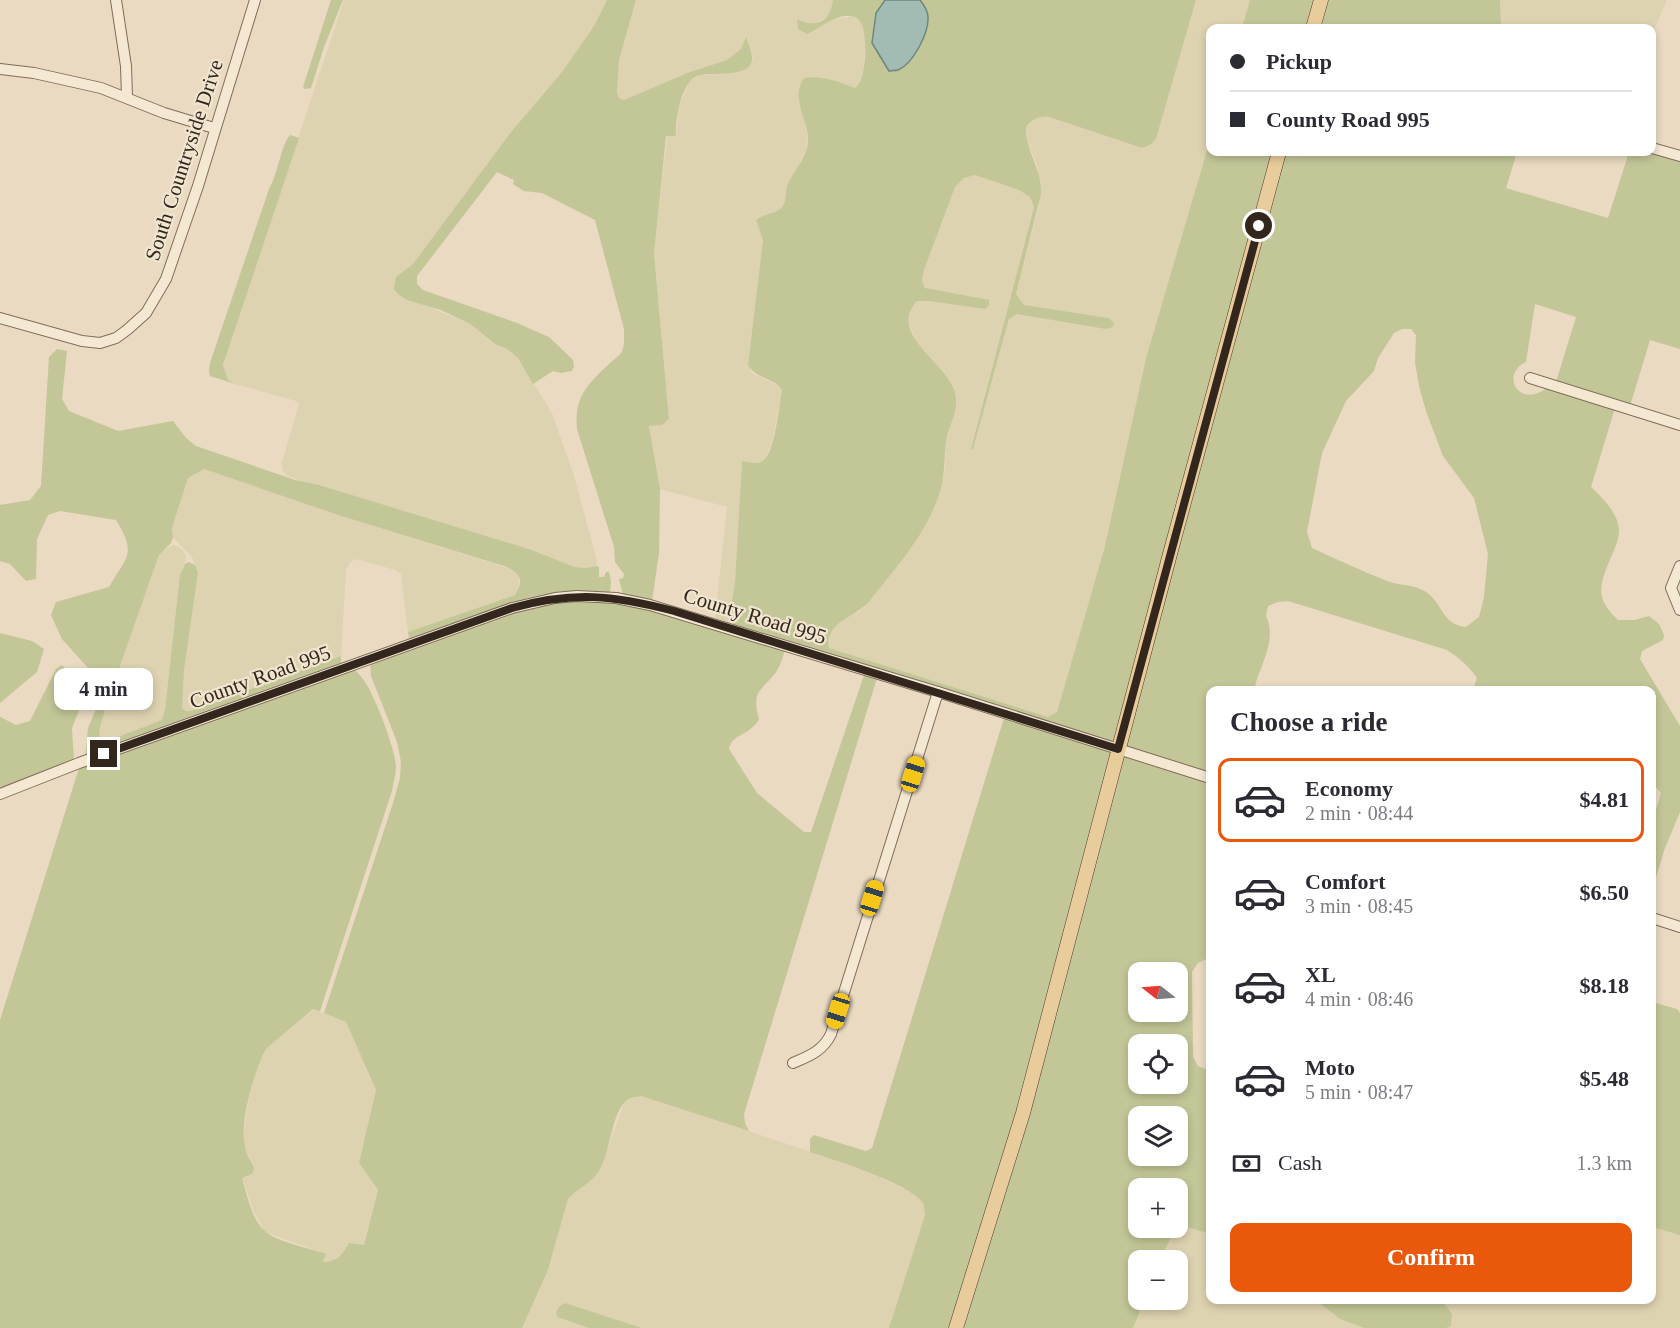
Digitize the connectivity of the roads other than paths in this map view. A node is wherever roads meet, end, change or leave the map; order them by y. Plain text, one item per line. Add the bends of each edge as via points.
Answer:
1 (116, 0) edge
2 (255, 0) edge
3 (1321, 0) edge
4 (1314, 24) edge
5 (0, 69) edge
6 (127, 97) junction
7 (214, 128) junction
8 (1656, 149) edge
9 (1278, 156) edge
10 (1680, 156) edge
11 (0, 318) edge
12 (1530, 378) dead end
13 (1680, 425) edge
14 (1680, 566) edge
15 (1680, 609) edge
16 (938, 692) junction
17 (1118, 749) junction
18 (1206, 777) edge
19 (0, 794) edge
20 (1656, 919) edge
21 (1680, 927) edge
22 (793, 1063) dead end
23 (956, 1328) edge

1 - 6 street
2 - 7 street, South Countryside Drive
3 - 4 main road
5 - 6 street via 49,76
6 - 7 street
7 - 11 street, South Countryside Drive via 166,279 152,305 134,325 106,343 93,343
8 - 10 street
9 - 17 main road
12 - 13 street
14 - 15 street via 1671,588
16 - 17 street, County Road 995
16 - 19 street, County Road 995 via 650,605 616,598 555,598 512,608
16 - 22 street via 831,1034 824,1046
17 - 18 street, County Road 995
17 - 23 main road via 1023,1113
20 - 21 street

